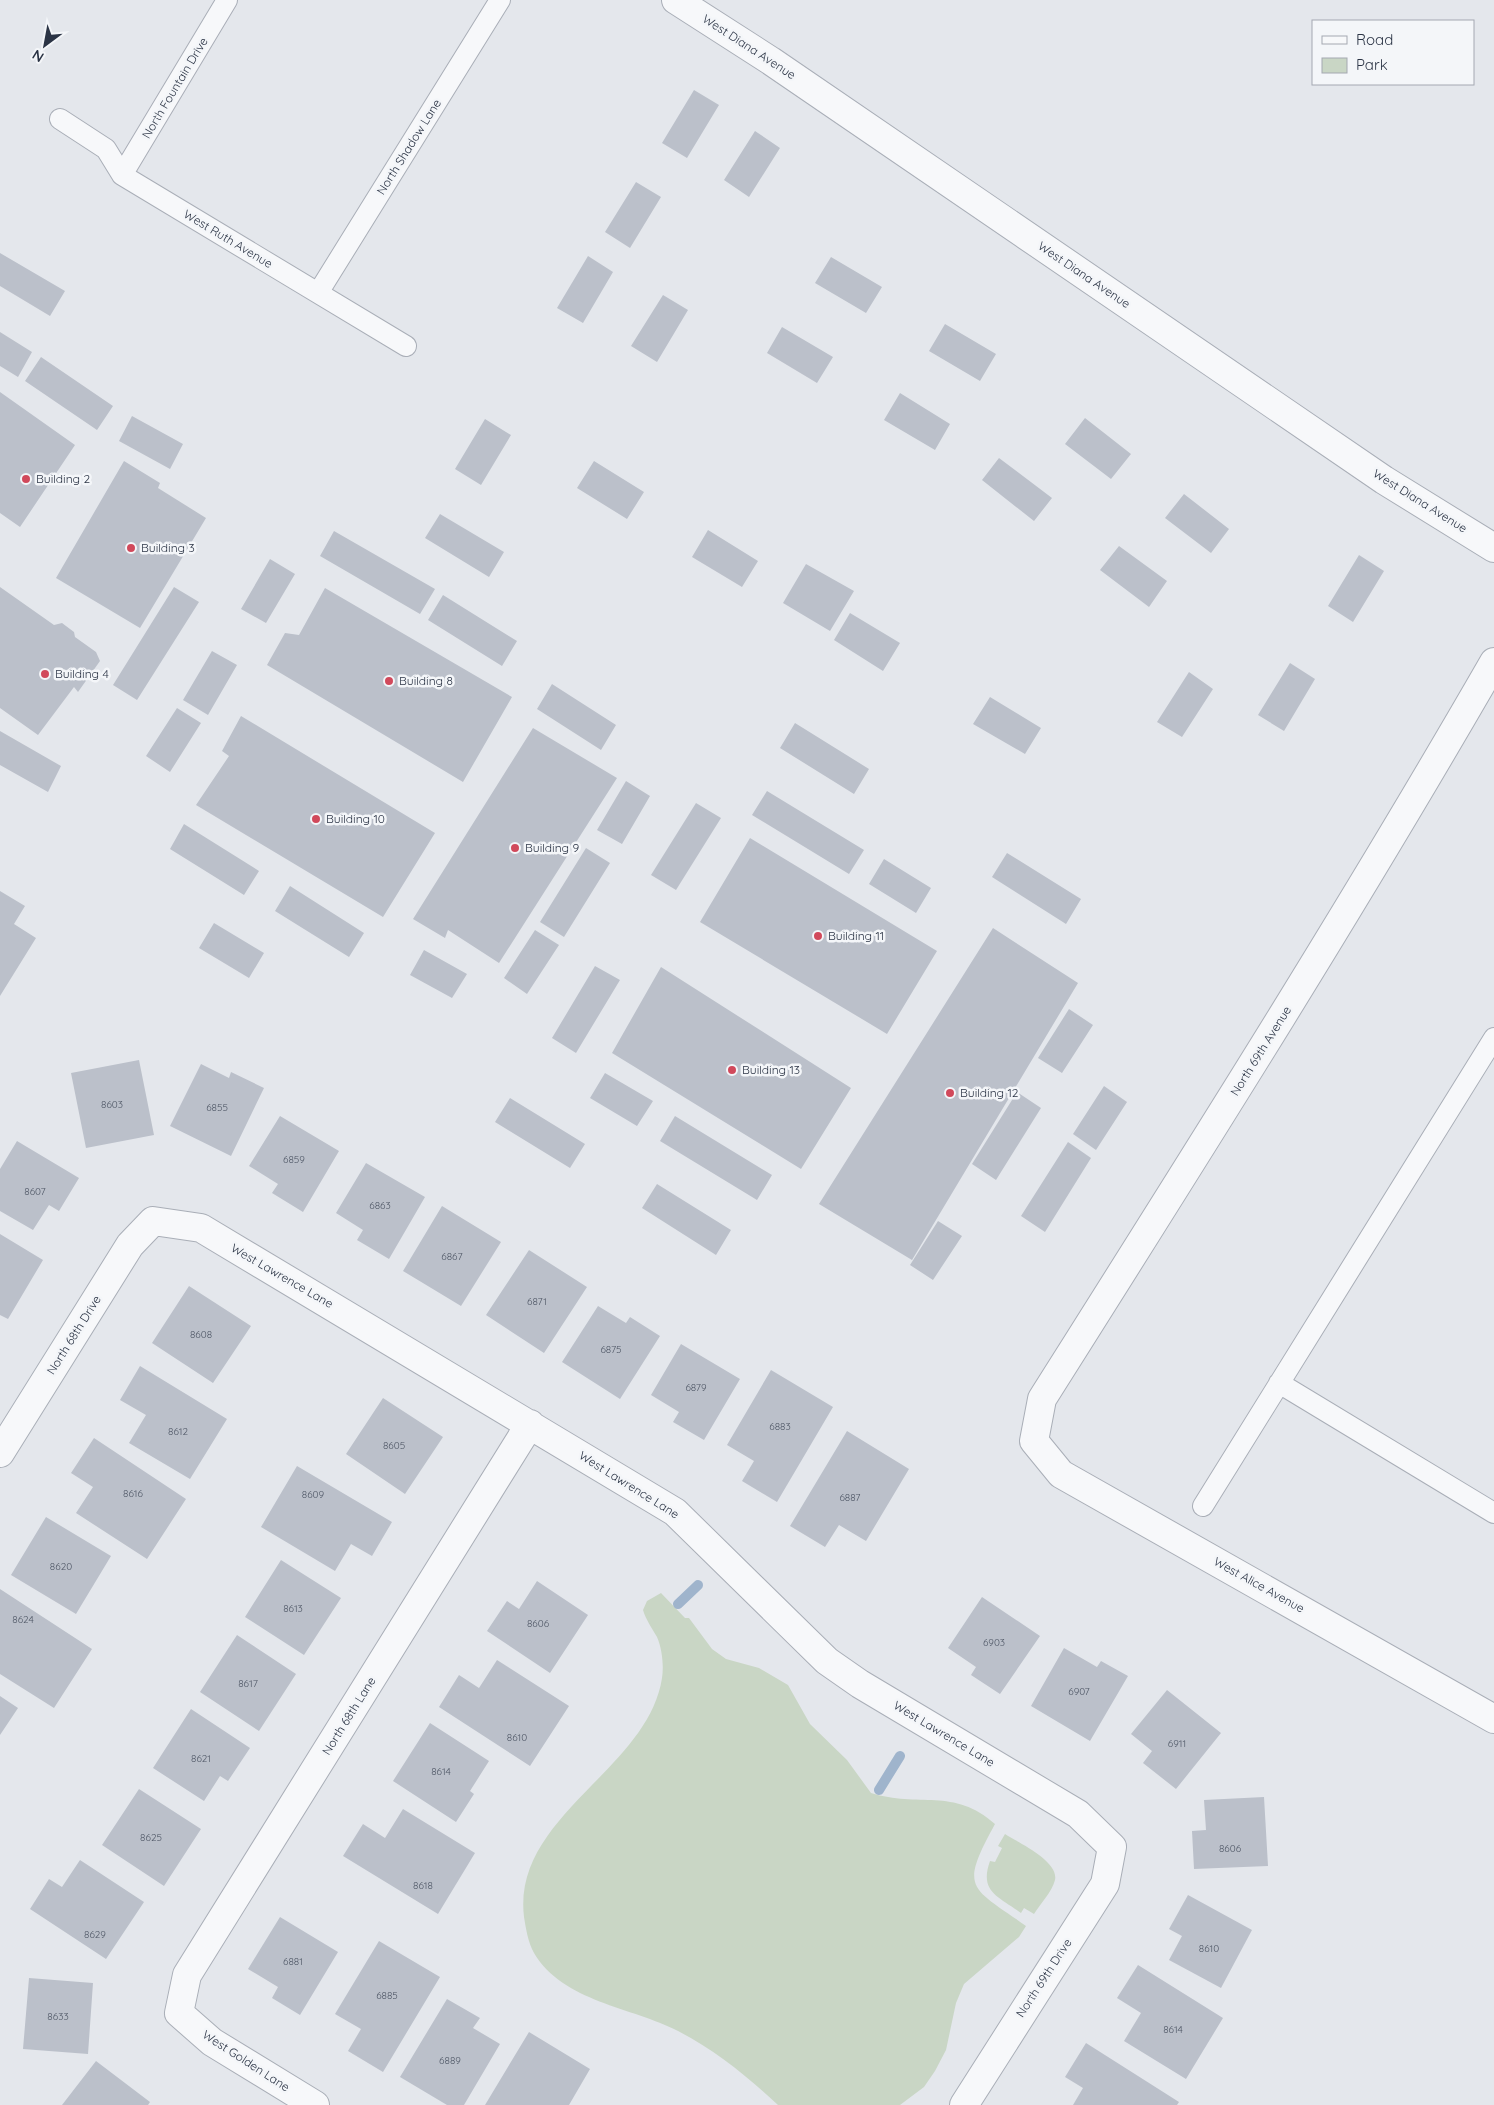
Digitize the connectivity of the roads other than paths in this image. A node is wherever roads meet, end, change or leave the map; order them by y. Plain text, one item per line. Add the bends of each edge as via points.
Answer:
1 (228, 0) edge
2 (500, 0) edge
3 (678, 1) edge
4 (60, 119) dead end
5 (122, 175) junction
6 (318, 293) junction
7 (406, 346) dead end
8 (1494, 548) edge
9 (1494, 662) edge
10 (1494, 1038) edge
11 (153, 1221) joint
12 (1279, 1383) junction
13 (530, 1424) junction
14 (1034, 1441) joint
15 (0, 1453) edge
16 (1203, 1506) dead end
17 (1494, 1513) edge
18 (1494, 1718) edge
19 (1112, 1847) joint
20 (179, 2013) joint
21 (315, 2105) edge
22 (964, 2105) edge

1 - 5 lane, North Fountain Drive
2 - 6 lane, North Shadow Lane
3 - 8 street, West Diana Avenue via 779,66 1384,480
4 - 5 lane, West Ruth Avenue via 106,149
5 - 6 lane, West Ruth Avenue
6 - 7 lane, West Ruth Avenue
9 - 14 street, North 69th Avenue via 1376,865 1042,1399
10 - 12 lane
11 - 13 street, West Lawrence Lane via 200,1228
11 - 15 street, North 68th Drive via 130,1245
12 - 16 lane
12 - 17 lane
13 - 19 street, West Lawrence Lane via 675,1512 827,1661 1078,1814
13 - 20 street, North 68th Lane via 187,1975
14 - 18 street, West Alice Avenue via 1061,1474
19 - 22 street, North 69th Drive via 1105,1884
20 - 21 street, West Golden Lane via 212,2042

